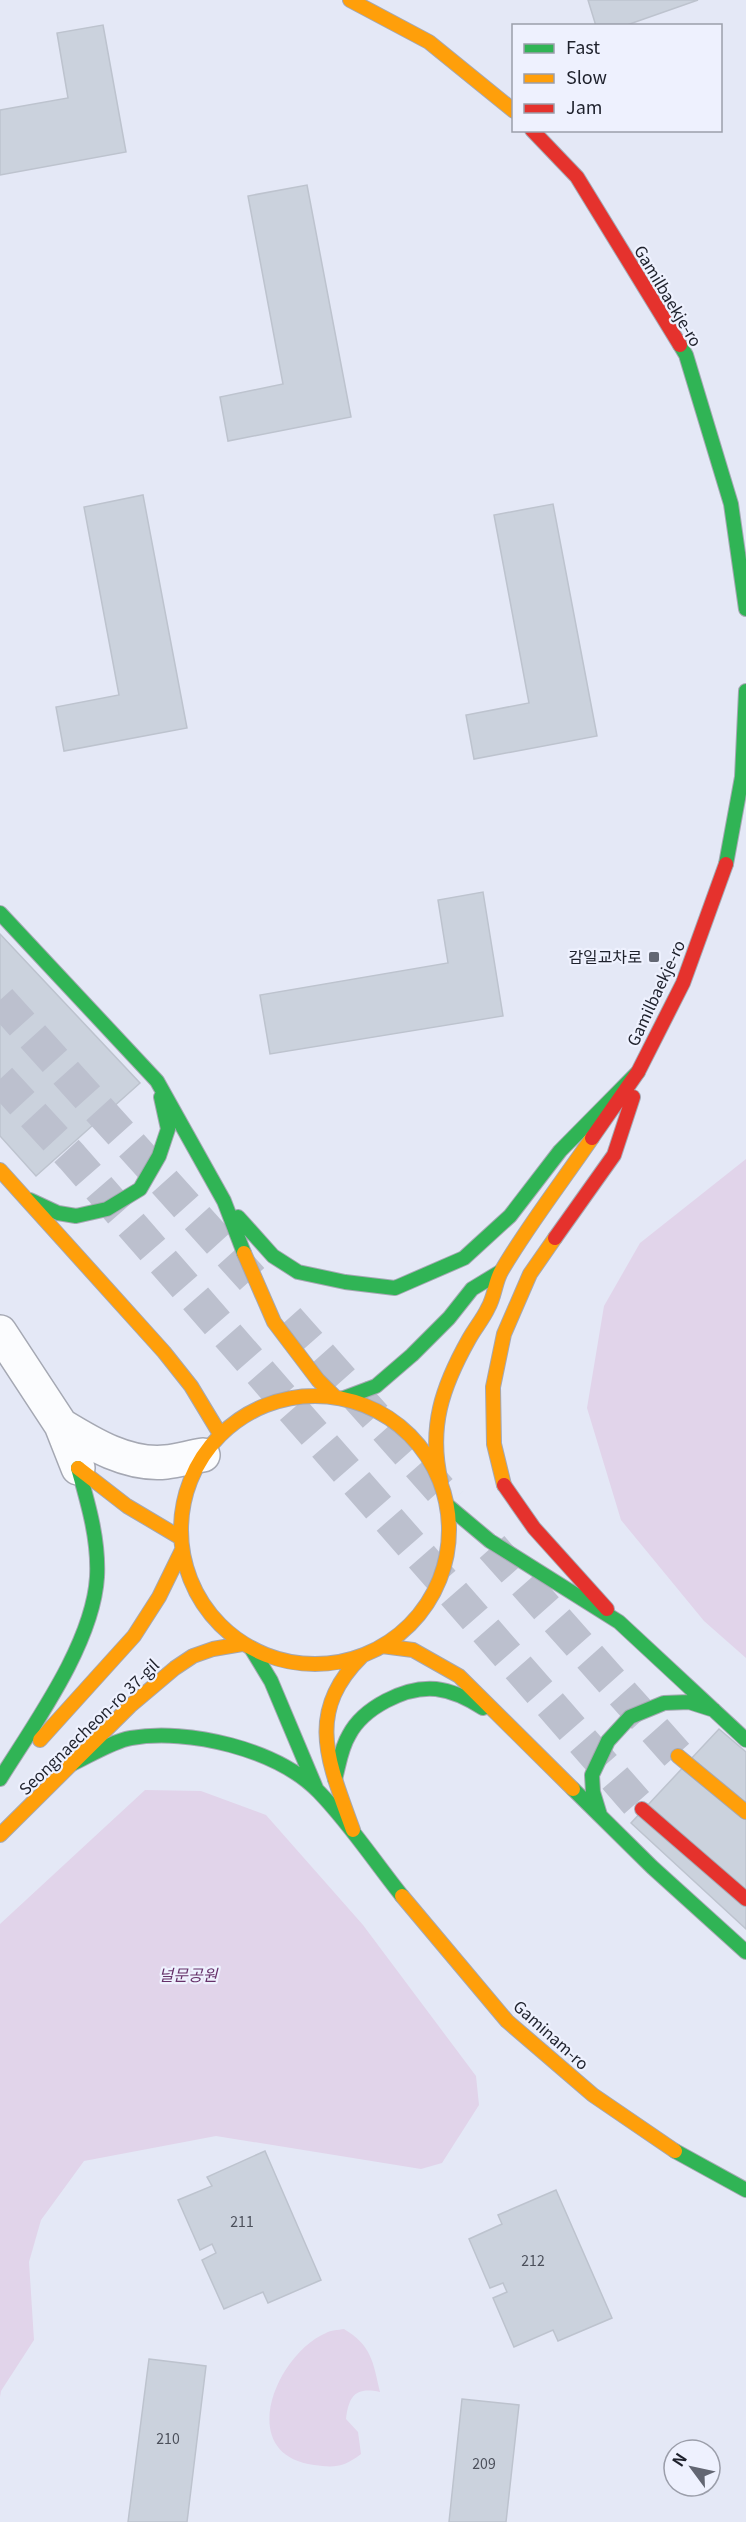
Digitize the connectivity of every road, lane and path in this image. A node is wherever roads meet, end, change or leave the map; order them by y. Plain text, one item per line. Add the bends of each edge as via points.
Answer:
1 (350, 0) edge
2 (512, 110) edge
3 (534, 132) edge
4 (746, 609) edge
5 (746, 691) edge
6 (0, 913) edge
7 (638, 1072) junction
8 (157, 1081) junction
9 (0, 1170) edge
10 (21, 1196) junction
11 (224, 1201) junction
12 (500, 1272) junction
13 (0, 1332) edge
14 (339, 1397) junction
15 (61, 1425) junction
16 (211, 1445) junction
17 (78, 1468) junction
18 (441, 1482) junction
19 (447, 1504) junction
20 (181, 1544) junction
21 (619, 1622) junction
22 (247, 1646) junction
23 (382, 1646) junction
24 (362, 1656) junction
25 (714, 1710) junction
26 (746, 1740) edge
27 (526, 1742) junction
28 (678, 1756) tunnel mouth
29 (72, 1764) junction
30 (335, 1779) junction
31 (0, 1781) edge
32 (317, 1790) junction
33 (642, 1809) tunnel mouth
34 (746, 1812) edge
35 (600, 1815) junction
36 (353, 1830) junction
37 (0, 1835) edge
38 (746, 1899) edge
39 (746, 1953) edge
40 (746, 2190) edge

1 - 2 main road via 429,42
3 - 4 main road, Gamilbaekje-ro via 577,177 686,355 731,504
5 - 7 main road, Gamilbaekje-ro via 742,777 725,872 683,983
6 - 8 main road
7 - 11 main road via 560,1151 510,1216 464,1258 395,1288 298,1272 273,1256
7 - 12 main road, Gamilbaekje-ro
7 - 21 main road via 629,1114 614,1155 530,1274 504,1334 493,1387 494,1444 502,1483 534,1528
8 - 10 main road via 168,1128 159,1156 140,1189 107,1209 76,1216 58,1214
8 - 11 main road
9 - 10 main road
10 - 16 main road via 187,1381
11 - 14 main road via 274,1322 318,1380
12 - 14 main road via 472,1289 449,1318 376,1386
12 - 18 main road via 490,1306 470,1336 434,1424 435,1462
13 - 15 street
14 - 16 main road via 299,1396 265,1405 241,1417
14 - 18 main road via 376,1409 403,1428 425,1453
15 - 16 street via 90,1443 137,1461 164,1462
15 - 17 street
16 - 20 main road via 185,1495
17 - 20 main road via 117,1501
17 - 31 main road via 96,1544 96,1587 74,1650
18 - 19 main road
19 - 21 main road via 490,1541
19 - 23 main road via 448,1549 434,1592 417,1617
20 - 22 main road via 186,1569 202,1603 227,1632
20 - 31 main road, Seongnaecheon-ro 37-gil via 159,1597 134,1636
21 - 25 main road
22 - 24 main road via 281,1660 314,1665
22 - 29 main road, Seongnaecheon-ro 37-gil via 213,1649 175,1668
22 - 32 main road via 271,1681
23 - 24 main road
23 - 27 main road via 407,1647 431,1657 459,1676
24 - 30 main road via 340,1680 325,1718
25 - 26 main road
25 - 35 main road via 689,1702 664,1703 630,1717 608,1741 592,1775
27 - 30 main road via 473,1702 432,1689 407,1691 371,1711 350,1733
27 - 35 main road
28 - 34 main road
29 - 32 main road via 128,1738 169,1734 207,1738 282,1764
29 - 37 main road, Seongnaecheon-ro 37-gil
30 - 36 main road
32 - 36 main road
33 - 38 main road
35 - 39 main road
36 - 40 main road, Gaminam-ro via 387,1877 507,2021 593,2095 681,2155

